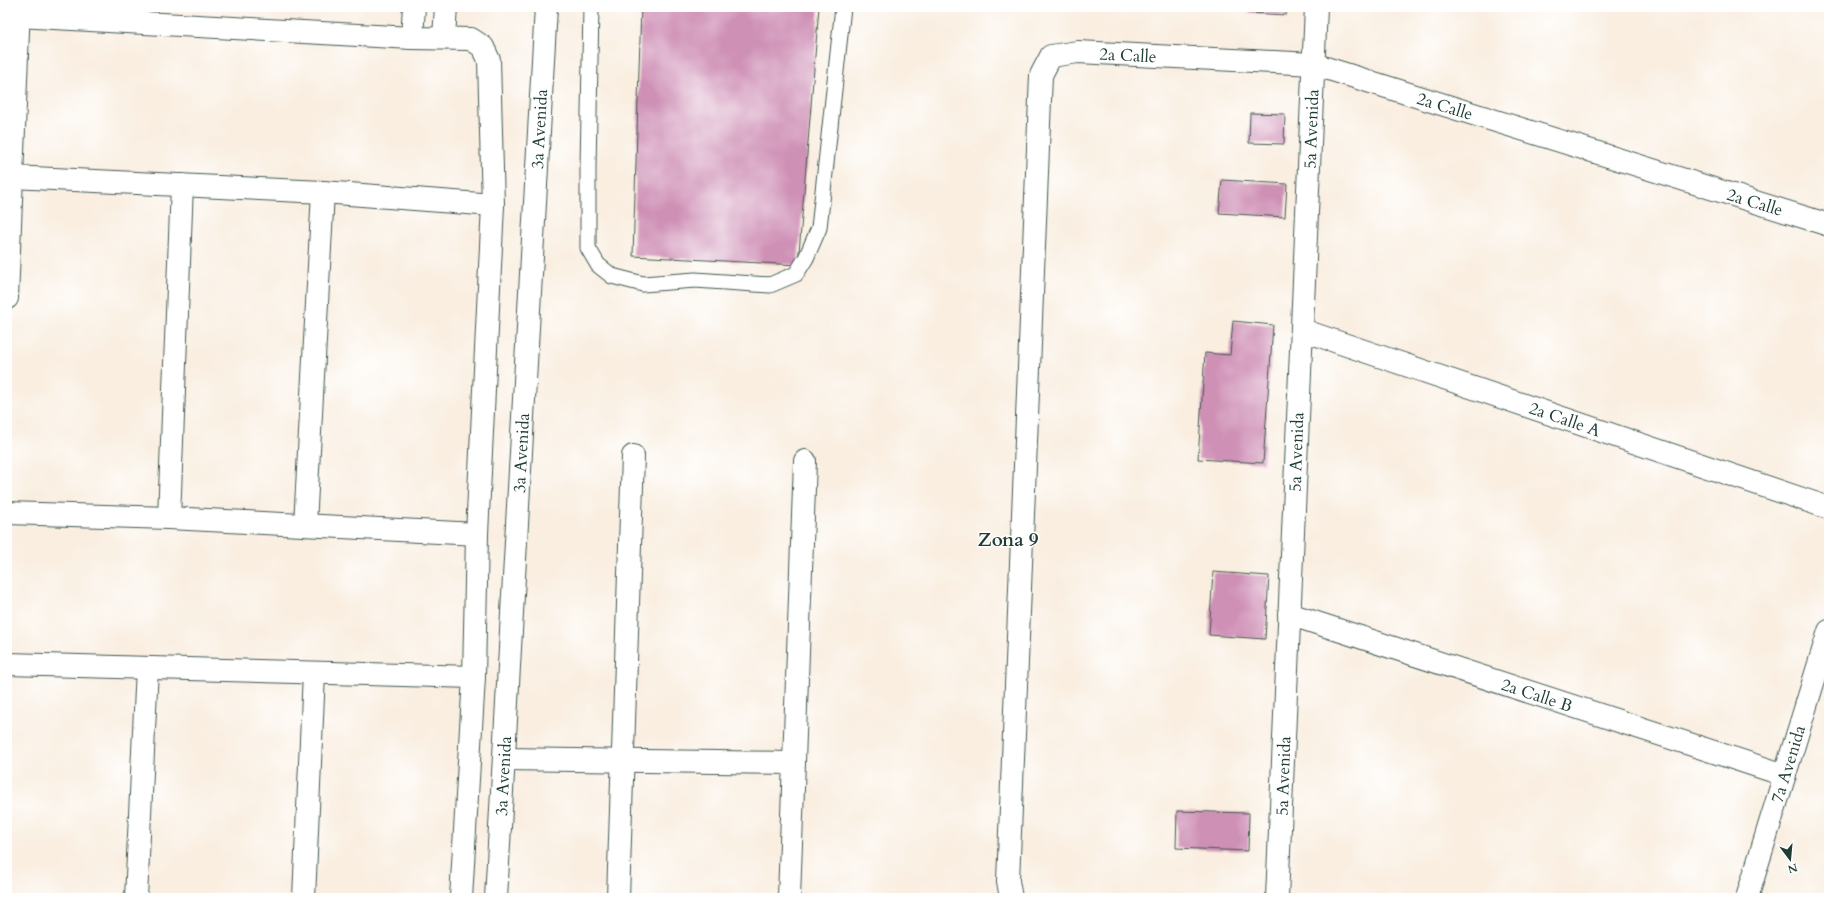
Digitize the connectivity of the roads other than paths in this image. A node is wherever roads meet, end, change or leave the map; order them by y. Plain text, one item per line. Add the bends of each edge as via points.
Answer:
1 (414, 7) edge
2 (446, 7) edge
3 (546, 7) edge
4 (591, 7) edge
5 (843, 7) edge
6 (1316, 7) edge
7 (19, 12) edge
8 (444, 37) junction
9 (412, 38) junction
10 (1313, 64) junction
11 (12, 177) junction
12 (182, 185) junction
13 (323, 192) junction
14 (493, 205) junction
15 (1829, 226) edge
16 (7, 298) edge
17 (1302, 330) junction
18 (633, 456) dead end
19 (806, 461) dead end
20 (1829, 508) edge
21 (7, 513) edge
22 (169, 518) junction
23 (305, 525) junction
24 (477, 534) junction
25 (1289, 614) junction
26 (1829, 631) edge
27 (7, 664) edge
28 (147, 668) junction
29 (314, 672) junction
30 (474, 676) junction
31 (504, 759) junction
32 (623, 761) junction
33 (794, 763) junction
34 (1785, 775) junction
35 (136, 898) edge
36 (304, 898) edge
37 (462, 898) edge
38 (496, 898) edge
39 (618, 898) edge
40 (789, 898) edge
41 (1011, 898) edge
42 (1277, 898) edge
43 (1747, 898) edge

1 - 9 street
2 - 8 street
3 - 31 street, 3a Avenida
4 - 5 lane via 588,248 598,265 612,276 643,284 695,280 770,285 796,274 819,228
6 - 10 street, 5a Avenida
7 - 9 street
7 - 11 street
8 - 9 street
8 - 14 street via 471,38 483,47 489,60
10 - 15 street, 2a Calle
10 - 17 street, 5a Avenida
10 - 41 street, 2a Calle via 1078,52 1051,56 1041,75 1008,881
11 - 12 street
11 - 16 street
12 - 13 street
12 - 22 street
13 - 14 street
13 - 23 street
14 - 24 street
17 - 20 street, 2a Calle A
17 - 25 street, 5a Avenida
18 - 32 street
19 - 33 street
21 - 22 street
22 - 23 street
23 - 24 street
24 - 30 street
25 - 34 street, 2a Calle B
25 - 42 street, 5a Avenida
26 - 34 street, 7a Avenida
27 - 28 street
28 - 29 street
28 - 35 street
29 - 30 street
29 - 36 street
30 - 37 street
31 - 32 street
31 - 38 street, 3a Avenida
32 - 33 street
32 - 39 street
33 - 40 street
34 - 43 street, 7a Avenida

